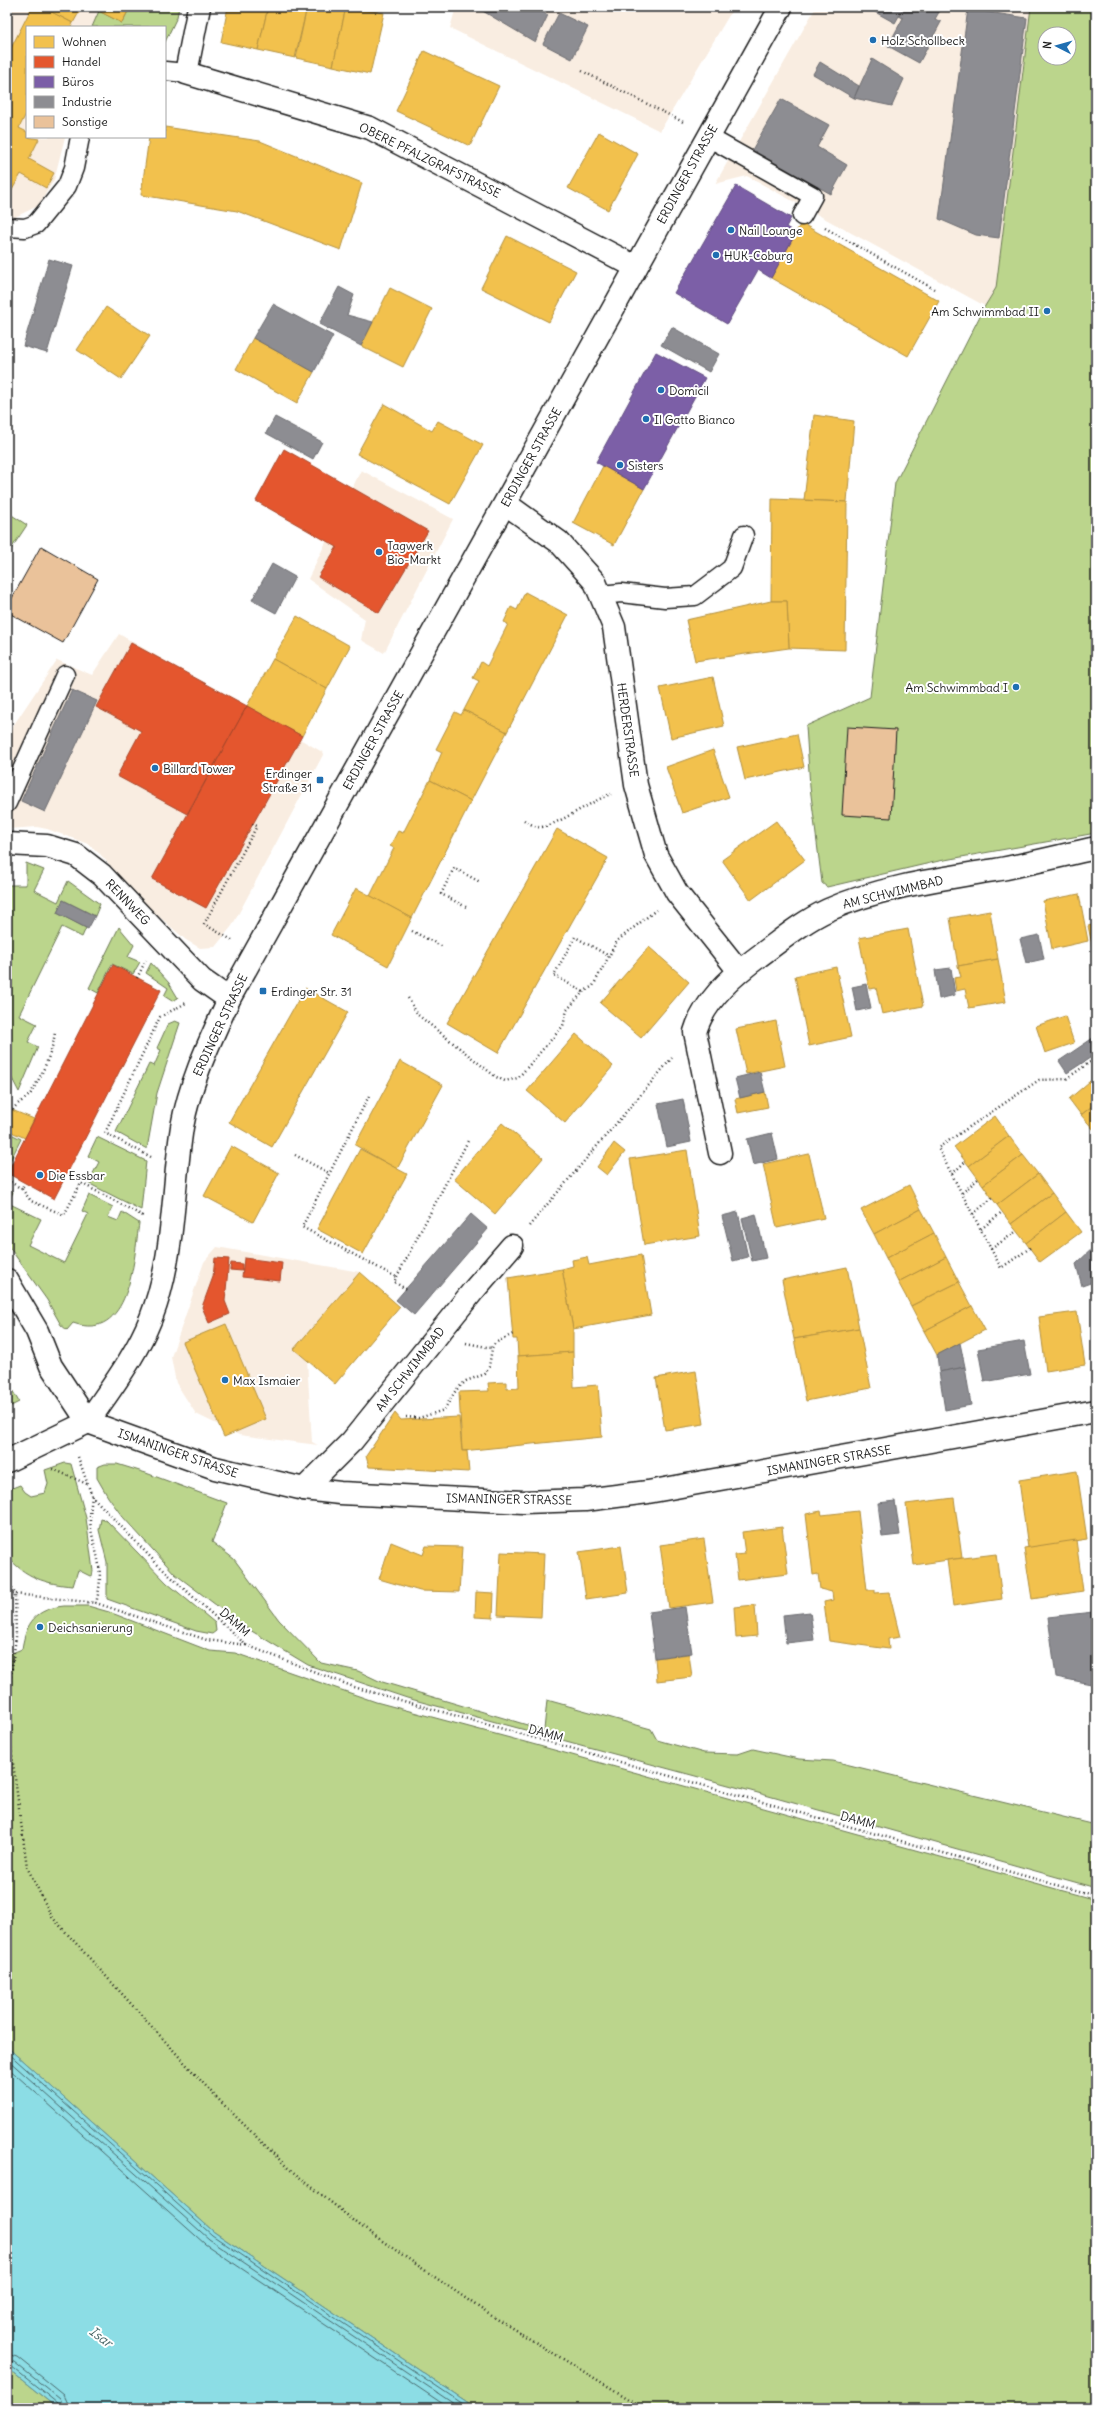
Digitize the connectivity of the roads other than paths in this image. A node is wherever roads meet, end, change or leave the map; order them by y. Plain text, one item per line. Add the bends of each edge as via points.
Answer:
1 (200, 7) edge
2 (781, 7) edge
3 (175, 72) edge
4 (708, 136) junction
5 (80, 138) edge
6 (802, 216) road end
7 (7, 227) edge
8 (636, 267) junction
9 (506, 504) junction
10 (744, 535) dead end
11 (601, 594) junction
12 (65, 675) dead end
13 (7, 803) edge
14 (7, 844) edge
15 (1096, 848) edge
16 (739, 971) junction
17 (229, 999) junction
18 (720, 1153) dead end
19 (512, 1246) road end
20 (7, 1280) edge
21 (1096, 1411) edge
22 (88, 1422) junction
23 (7, 1461) edge
24 (304, 1489) junction

1 - 3 street, OBERE PFALZGRAFSTRASSE
2 - 4 street, ERDINGER STRASSE
3 - 8 street, OBERE PFALZGRAFSTRASSE via 370,128
4 - 6 lane via 813,196
4 - 8 street, ERDINGER STRASSE
5 - 7 lane via 74,168 66,186 36,224 25,228
8 - 9 street, ERDINGER STRASSE
9 - 11 street, HERDERSTRASSE via 559,542 595,582
9 - 17 street, ERDINGER STRASSE
10 - 11 lane via 732,568 695,596 665,598 621,593
11 - 16 street, HERDERSTRASSE via 614,627 636,785 656,855 677,893
12 - 13 lane
14 - 17 street, RENNWEG via 47,846 76,855 102,875 202,980
15 - 16 street, AM SCHWIMMBAD via 929,881 850,902 827,910 798,927
16 - 18 street, AM SCHWIMMBAD via 706,1008 699,1018 695,1032
17 - 22 street, ERDINGER STRASSE via 200,1061 183,1125 170,1250 151,1319 137,1347
19 - 24 street, AM SCHWIMMBAD via 352,1441
20 - 22 street via 36,1331 52,1366
21 - 24 street, ISMANINGER STRASSE via 648,1492 585,1500 523,1502
22 - 23 street, ERDINGER STRASSE
22 - 24 street, ISMANINGER STRASSE via 215,1468

